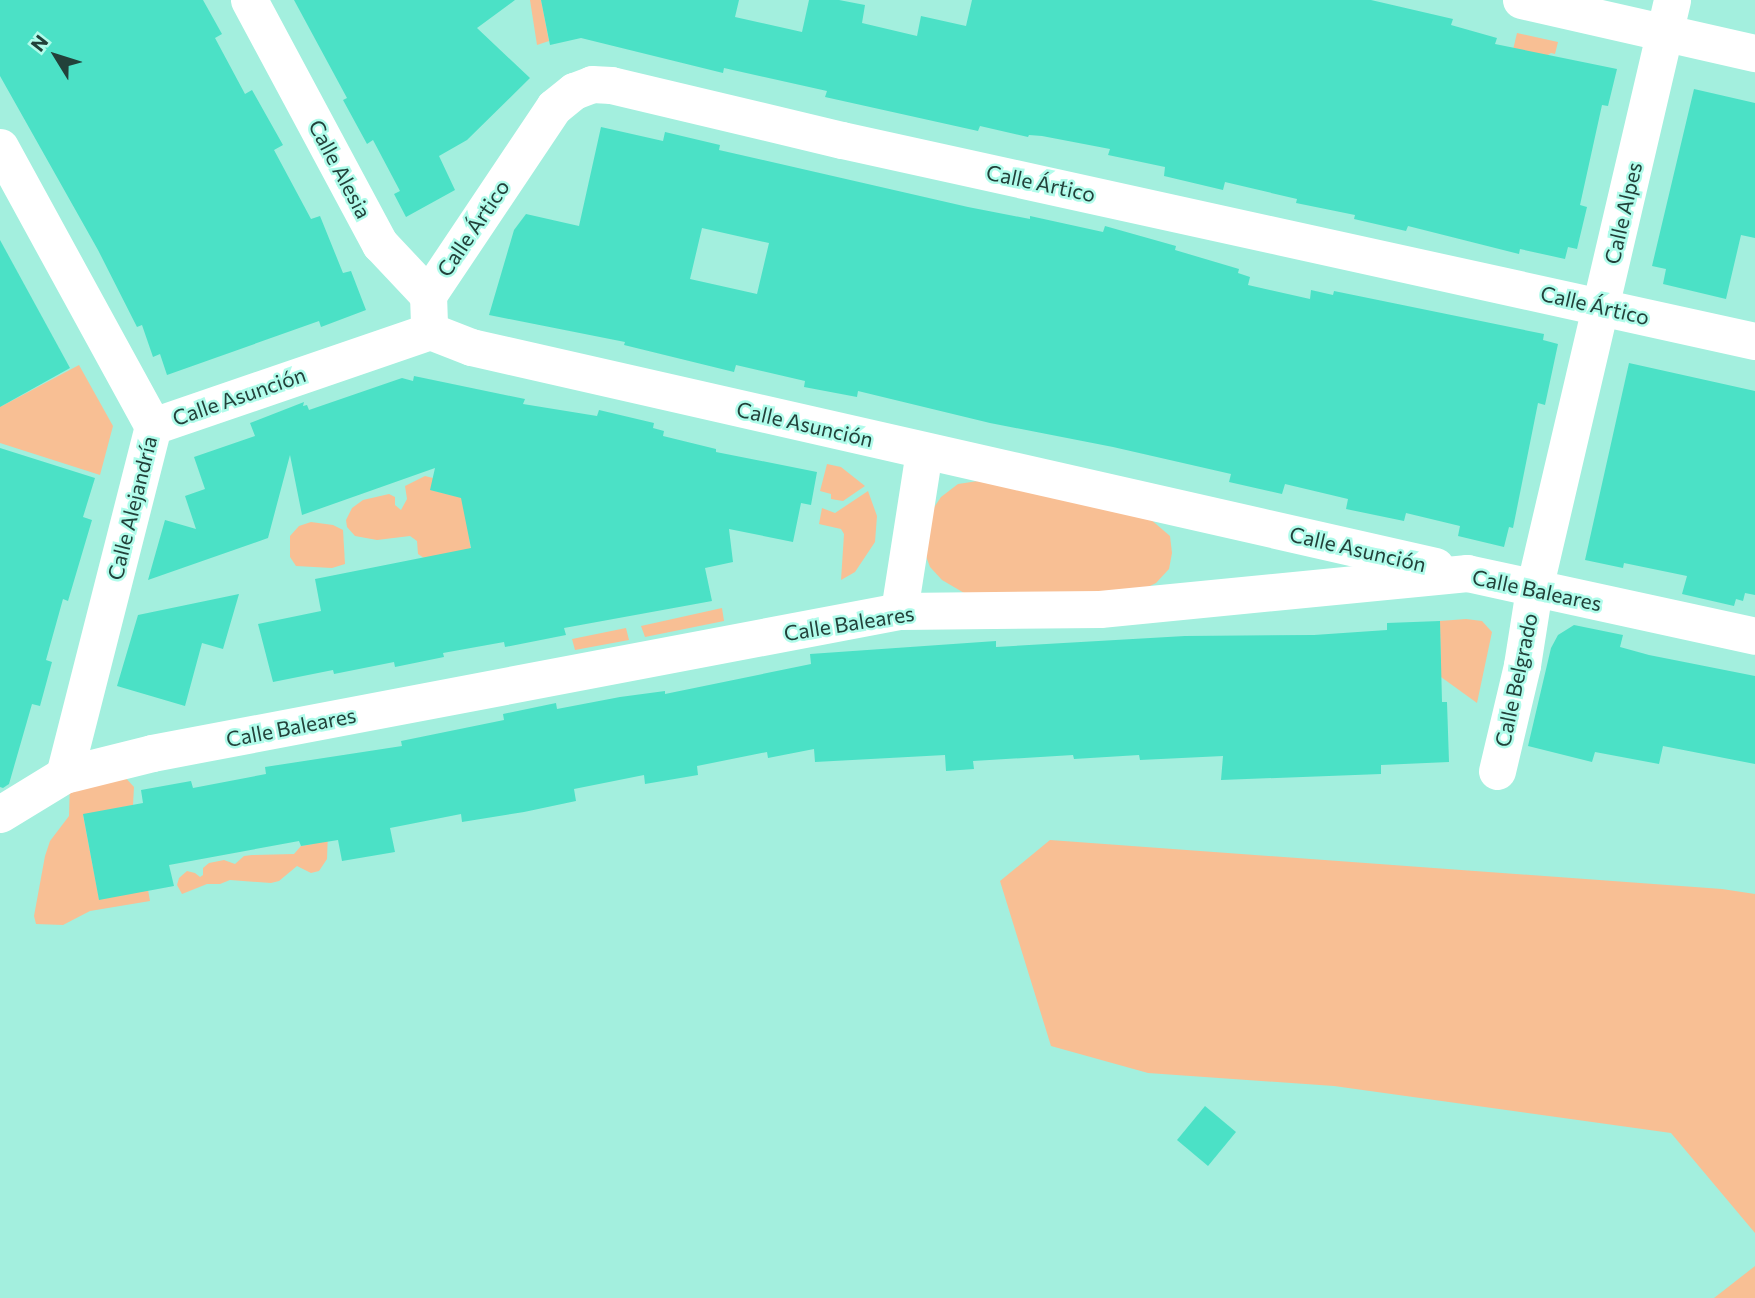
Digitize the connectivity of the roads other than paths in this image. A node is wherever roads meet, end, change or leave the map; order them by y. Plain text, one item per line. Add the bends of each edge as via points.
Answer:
1 (249, 0) edge
2 (1521, 0) edge
3 (1669, 16) edge
4 (1755, 53) edge
5 (0, 147) edge
6 (428, 295) junction
7 (1601, 307) junction
8 (430, 331) junction
9 (1755, 341) edge
10 (153, 426) junction
11 (924, 451) junction
12 (1467, 573) junction
13 (1534, 589) junction
14 (899, 611) junction
15 (1755, 636) edge
16 (1497, 771) dead end
17 (64, 775) junction
18 (0, 814) edge

1 - 6 street, Calle Alesia via 380,244
2 - 3 street
3 - 4 street
3 - 7 street, Calle Alpes
5 - 10 street, Calle Alejandría
6 - 7 street, Calle Ártico via 554,107 573,91 592,84
6 - 8 street
7 - 9 street, Calle Ártico
7 - 13 street, Calle Alpes
8 - 10 street, Calle Asunción
8 - 11 street, Calle Asunción via 471,347
10 - 17 street, Calle Alejandría
11 - 12 street, Calle Asunción
11 - 14 street
12 - 13 street, Calle Baleares
12 - 14 street, Calle Baleares via 1100,610
13 - 15 street, Calle Baleares
13 - 16 street, Calle Belgrado
14 - 17 street, Calle Baleares via 152,754
17 - 18 street, Calle Baleares

